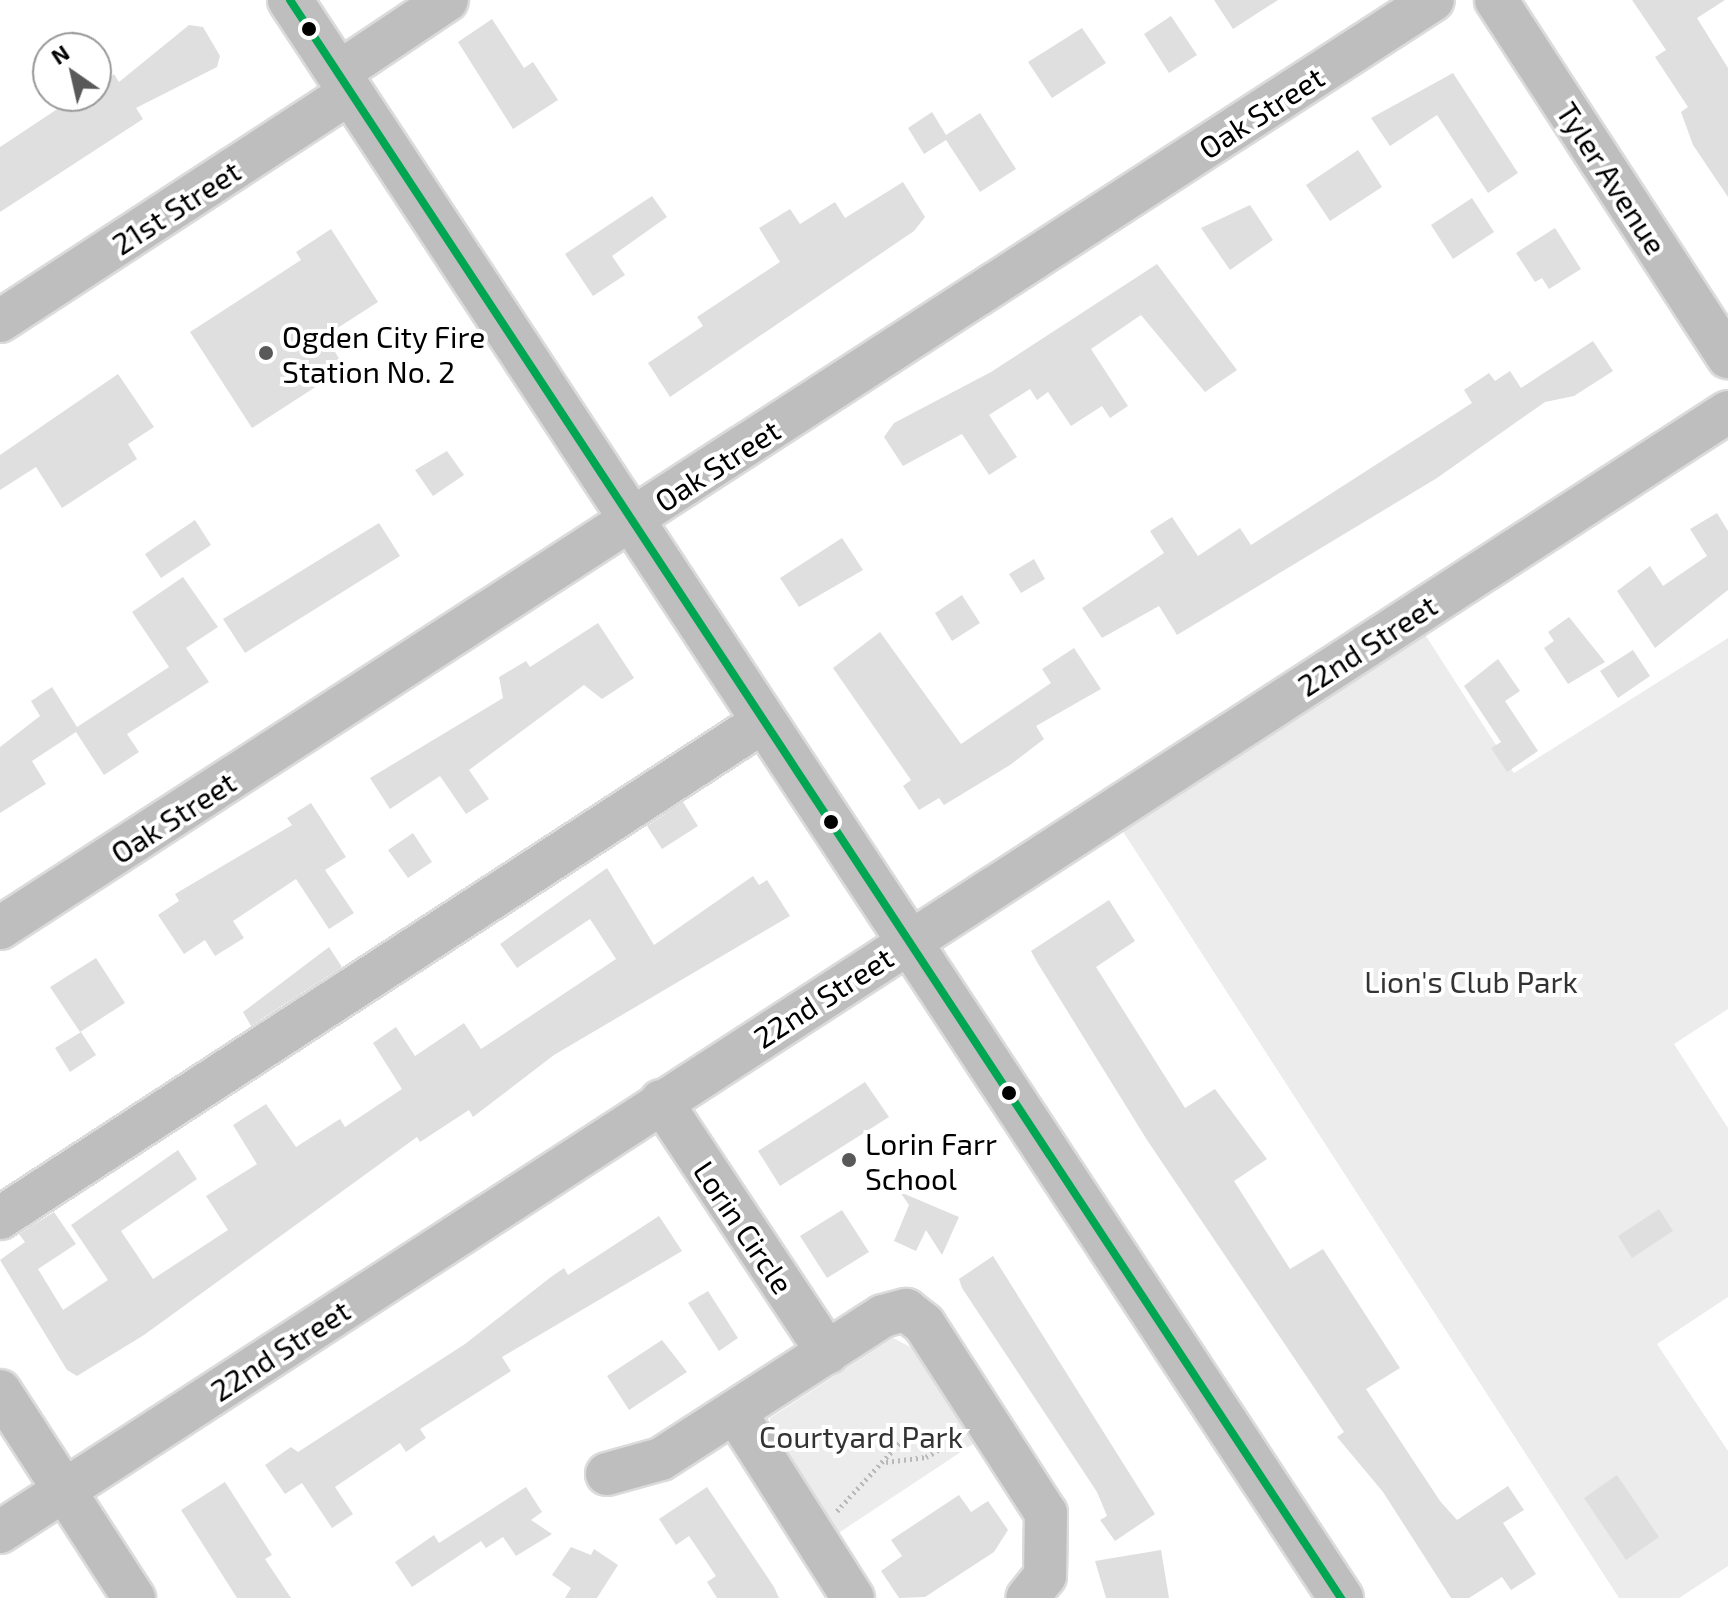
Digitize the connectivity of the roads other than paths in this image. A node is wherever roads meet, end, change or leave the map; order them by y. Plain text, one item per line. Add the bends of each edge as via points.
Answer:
1 (290, 0) edge
2 (1433, 0) edge
3 (1496, 0) edge
4 (438, 2) edge
5 (345, 83) junction
6 (0, 321) edge
7 (1728, 357) edge
8 (1728, 412) edge
9 (630, 521) junction
10 (764, 721) junction
11 (0, 928) edge
12 (912, 939) junction
13 (661, 1101) junction
14 (0, 1218) edge
15 (828, 1353) junction
16 (0, 1391) edge
17 (735, 1412) junction
18 (607, 1474) dead end
19 (64, 1490) junction
20 (0, 1532) edge
21 (134, 1598) edge
22 (853, 1598) edge
23 (1027, 1598) edge
24 (1341, 1598) edge

1 - 5 main road
2 - 9 street, Oak Street
3 - 7 street, Tyler Avenue
4 - 5 street, 21st Street
5 - 6 street, 21st Street
5 - 9 main road
8 - 12 street, 22nd Street
9 - 10 main road
9 - 11 street, Oak Street
10 - 12 main road
10 - 14 street
12 - 13 street, 22nd Street
12 - 24 main road
13 - 15 street, Lorin Circle
13 - 19 street, 22nd Street
15 - 17 street
15 - 23 street via 883,1316 906,1310 924,1324 1046,1513 1045,1576
16 - 19 street
17 - 18 street via 661,1459
17 - 22 street
19 - 20 street, 22nd Street
19 - 21 street

